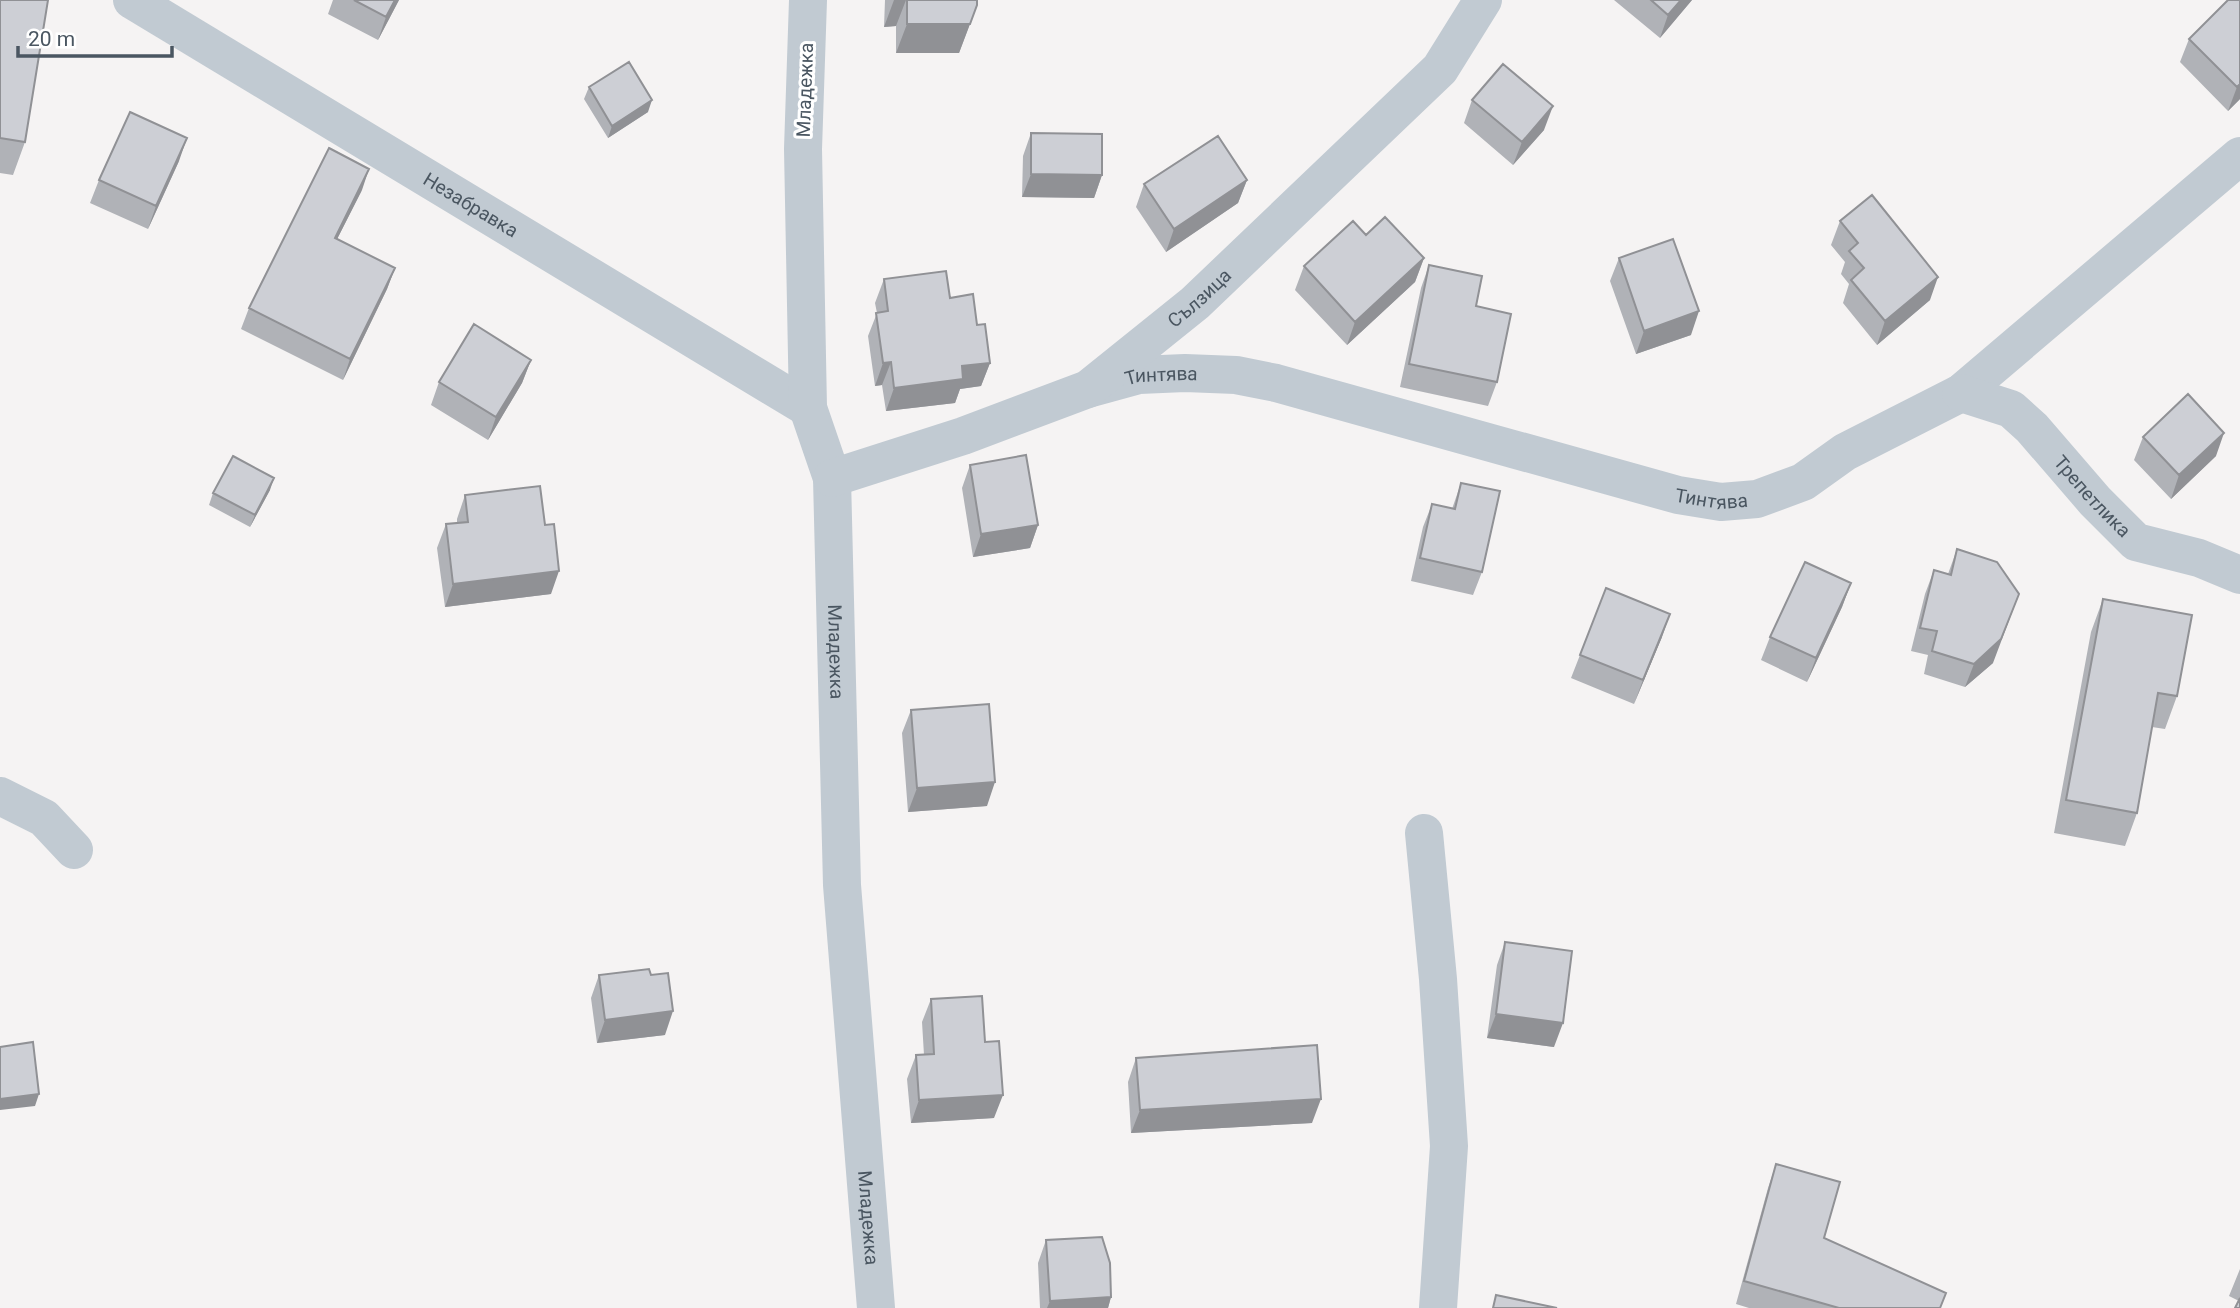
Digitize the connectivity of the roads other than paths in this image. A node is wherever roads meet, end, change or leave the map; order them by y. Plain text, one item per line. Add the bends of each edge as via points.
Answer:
1 (132, 0) edge
2 (808, 0) edge
3 (1483, 0) edge
4 (2240, 156) edge
5 (1088, 389) junction
6 (1961, 393) junction
7 (808, 408) junction
8 (832, 478) junction
9 (2240, 575) edge
10 (0, 796) edge
11 (1423, 833) dead end
12 (74, 850) dead end
13 (884, 1306) edge
14 (1438, 1308) edge

1 - 7 street, Незабравка
2 - 7 street, Младежка via 803,149
3 - 5 street, Сълзица via 1440,69 1195,303
4 - 6 street, Тинтява
5 - 6 street, Тинтява via 1139,375 1236,375 1678,495 1721,502 1757,499 1803,482 1845,452
5 - 8 street, Сълзица via 964,436
6 - 9 street, Трепетлика via 2011,409 2136,542 2199,558
7 - 8 street, Младежка
8 - 13 street, Младежка via 842,885
10 - 12 street via 44,818
11 - 14 street via 1449,1146

